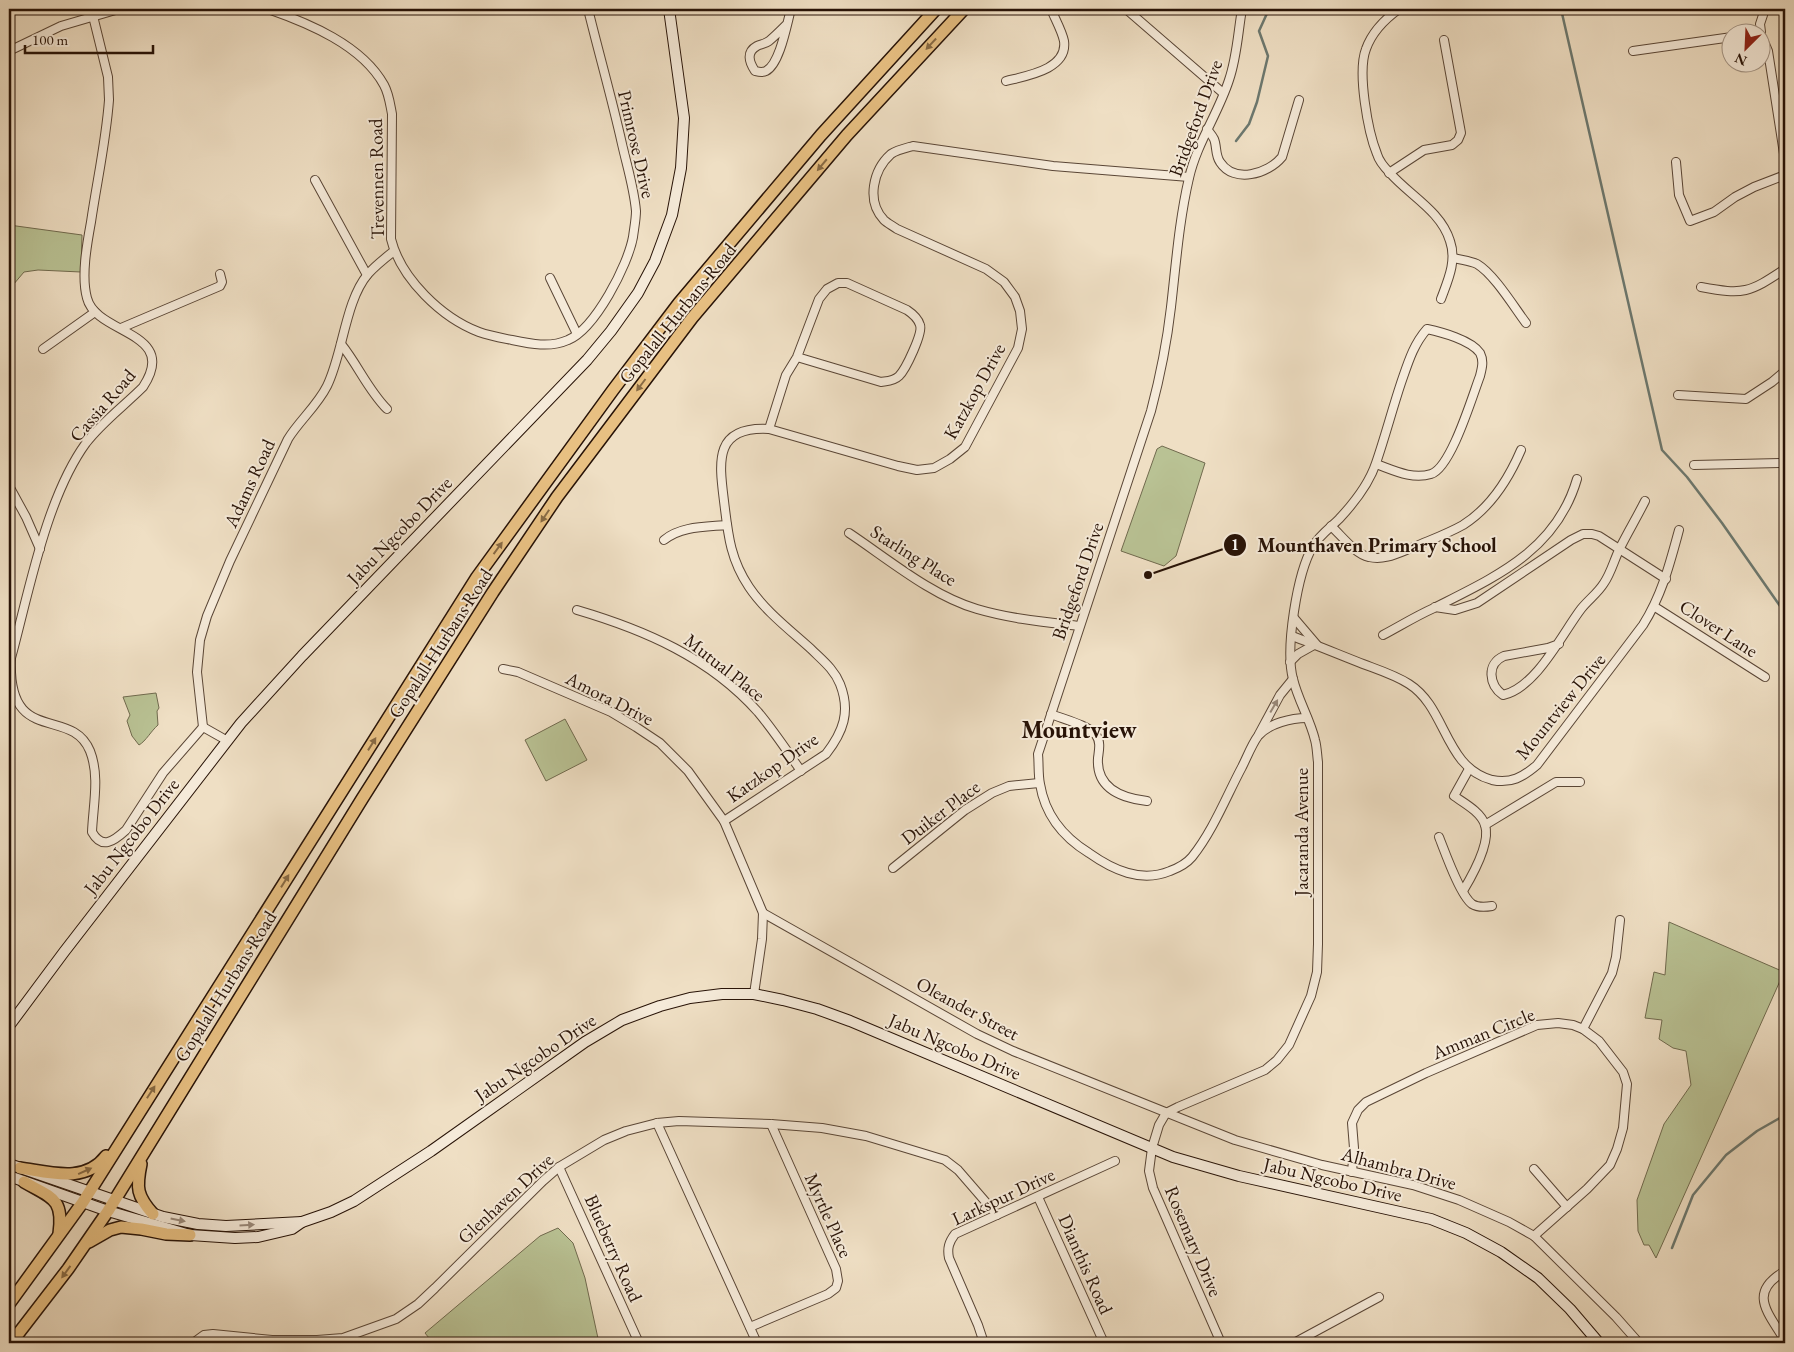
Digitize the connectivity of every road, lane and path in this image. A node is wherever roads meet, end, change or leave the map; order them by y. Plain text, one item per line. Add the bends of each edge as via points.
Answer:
1 (119, 9) edge
2 (268, 9) edge
3 (588, 9) edge
4 (669, 9) edge
5 (791, 9) edge
6 (936, 9) edge
7 (964, 9) edge
8 (1051, 9) edge
9 (1126, 9) edge
10 (1242, 9) edge
11 (1399, 9) edge
12 (1765, 9) edge
13 (93, 16) junction
14 (1761, 22) edge
15 (787, 24) junction
16 (1722, 38) edge
17 (1444, 40) dead end
18 (1633, 50) dead end
19 (9, 51) edge
20 (1771, 72) edge
21 (1006, 81) dead end
22 (1223, 93) junction
23 (1299, 100) dead end
24 (1207, 129) junction
25 (1785, 160) edge
26 (1676, 162) dead end
27 (1389, 173) junction
28 (1785, 175) edge
29 (1189, 177) junction
30 (315, 180) dead end
31 (394, 252) junction
32 (1454, 258) junction
33 (1785, 269) edge
34 (220, 274) dead end
35 (367, 275) junction
36 (550, 278) dead end
37 (1701, 287) dead end
38 (1441, 299) dead end
39 (599, 310) joint
40 (95, 312) junction
41 (1526, 323) dead end
42 (121, 328) junction
43 (577, 334) junction
44 (341, 344) junction
45 (44, 349) dead end
46 (797, 357) junction
47 (1785, 371) edge
48 (1678, 395) dead end
49 (387, 409) dead end
50 (769, 428) junction
51 (1521, 450) dead end
52 (1785, 463) edge
53 (1376, 464) junction
54 (1694, 465) dead end
55 (1577, 479) dead end
56 (9, 486) edge
57 (1645, 501) dead end
58 (727, 525) junction
59 (1331, 526) junction
60 (1678, 530) dead end
61 (849, 533) dead end
62 (664, 540) dead end
63 (40, 549) junction
64 (1619, 549) junction
65 (1666, 579) junction
66 (1435, 607) junction
67 (1655, 607) junction
68 (577, 610) dead end
69 (1294, 618) junction
70 (1079, 626) junction
71 (1382, 635) dead end
72 (1292, 636) junction
73 (1559, 644) junction
74 (1317, 646) junction
75 (1290, 662) junction
76 (503, 669) dead end
77 (1765, 677) dead end
78 (1293, 679) junction
79 (11, 692) edge
80 (1051, 714) junction
81 (1307, 718) junction
82 (203, 727) junction
83 (1258, 736) junction
84 (226, 740) junction
85 (1469, 769) junction
86 (801, 771) junction
87 (1580, 782) dead end
88 (1039, 783) junction
89 (1146, 801) dead end
90 (724, 821) junction
91 (1486, 825) junction
92 (1438, 837) dead end
93 (893, 868) dead end
94 (1463, 891) junction
95 (1492, 906) dead end
96 (763, 913) junction
97 (1620, 920) dead end
98 (754, 994) junction
99 (9, 1026) edge
100 (1583, 1029) junction
101 (1166, 1113) junction
102 (136, 1117) junction
103 (657, 1123) junction
104 (771, 1124) junction
105 (1152, 1148) junction
106 (142, 1158) junction
107 (1116, 1161) dead end
108 (14, 1166) edge
109 (559, 1167) junction
110 (1534, 1170) dead end
111 (1352, 1172) junction
112 (9, 1176) edge
113 (24, 1182) junction
114 (89, 1191) junction
115 (1038, 1197) junction
116 (115, 1200) junction
117 (82, 1202) junction
118 (1567, 1207) junction
119 (108, 1211) junction
120 (153, 1214) junction
121 (997, 1215) junction
122 (302, 1222) junction
123 (190, 1235) junction
124 (59, 1236) junction
125 (1534, 1236) junction
126 (84, 1246) junction
127 (1785, 1271) edge
128 (1379, 1297) dead end
129 (9, 1304) edge
130 (750, 1327) junction
131 (1785, 1341) edge
132 (11, 1343) edge
133 (193, 1343) edge
134 (639, 1343) edge
135 (757, 1343) edge
136 (984, 1343) edge
137 (1104, 1343) edge
138 (1221, 1343) edge
139 (1294, 1343) edge
140 (1599, 1343) edge
141 (1639, 1343) edge

1 - 13 street
2 - 31 street, Trevennen Road via 308,24 340,42 367,62 384,85 392,114 391,239
3 - 39 street, Primrose Drive via 636,212 623,269
4 - 84 main road, Jabu Ngcobo Drive via 684,118 680,168 672,215 655,261 638,293 587,360 302,656
5 - 15 street
102 -> 6 main road, Gopalall Hurbans Road via 477,576 679,303 821,135
7 -> 106 main road, Gopalall Hurbans Road via 847,135 692,318 557,497 362,799
8 - 21 street via 1064,42 1058,62 1045,70
9 - 22 street
10 - 22 street, Bridgeford Drive via 1234,60
11 - 27 street via 1374,33 1362,60 1362,83 1372,139 1377,156
12 - 14 street
13 - 19 street via 61,26
13 - 40 street via 109,88 86,258 87,298
15 - 15 street via 774,63 768,70 755,70 748,57 752,50 766,44
16 - 18 street
17 - 27 street via 1461,133 1452,145 1424,150
20 - 25 street
22 - 24 street, Bridgeford Drive
23 - 24 street via 1282,157 1276,164 1254,174 1243,175 1221,164
24 - 29 street, Bridgeford Drive
26 - 28 street via 1678,195 1690,221 1714,212 1754,187
27 - 32 street via 1445,227
29 - 50 street, Katzkop Drive via 1053,166 931,147 913,146 892,153 876,175 874,189 876,207 884,220 1004,282 1020,311 1022,329 1018,348 965,447 934,468 917,470 898,466
29 - 70 street, Bridgeford Drive via 1179,228 1161,370 1148,420
30 - 35 street
31 - 35 street, Adams Road
31 - 43 street, Trevennen Road via 420,290 439,308 479,332 535,345 570,340
32 - 38 street
32 - 41 street via 1477,264
33 - 37 street via 1752,290 1731,292
34 - 42 street via 220,286
35 - 44 street, Adams Road via 357,292
36 - 43 street
39 - 43 street, Trevennen Road
40 - 42 street, Cassia Road
40 - 45 street
42 - 63 street, Cassia Road via 146,345 152,360 150,373 143,386 96,432 72,465
44 - 49 street
44 - 82 street, Adams Road via 326,388 288,439 207,616 200,640 197,672
46 - 46 street via 819,299 838,283 848,283 907,310 921,326 899,377 891,381 881,382
46 - 50 street via 786,375
47 - 48 street via 1746,399
50 - 58 street, Katzkop Drive via 742,430 732,438 720,457
51 - 59 street via 1510,473 1489,502 1474,517 1446,534 1389,556 1374,558 1359,553
52 - 54 street
53 - 53 street, Jacaranda Avenue via 1412,349 1427,329 1473,346 1483,363 1480,376 1443,466 1433,474 1420,476
53 - 59 street, Jacaranda Avenue via 1356,499
55 - 66 street via 1558,522 1527,555 1480,585
56 - 63 street
57 - 64 street
58 - 62 street via 684,529
58 - 86 street, Katzkop Drive via 730,550 750,589 834,672 843,694 844,721 837,740 826,754
59 - 69 street, Jacaranda Avenue via 1307,558
60 - 65 street, Mountview Drive
61 - 70 street, Starling Place via 930,588 975,609 1016,619
63 - 79 street, Cassia Road via 11,658
64 - 65 street
64 - 66 street via 1599,536 1583,534 1477,603 1455,610
64 - 73 street via 1604,584 1581,610
65 - 67 street, Mountview Drive
66 - 71 street
67 - 77 street, Clover Lane
67 - 85 street, Mountview Drive via 1537,765 1524,776 1501,782 1484,778
68 - 86 street, Mutual Place via 639,630 696,660 758,712
69 - 72 street, Jacaranda Avenue
69 - 74 street
70 - 80 street, Bridgeford Drive
72 - 74 street, Mountview Drive
72 - 75 street, Jacaranda Avenue
73 - 73 street via 1544,664 1512,693 1503,695 1497,691 1491,673 1497,659
74 - 75 street via 1298,654
74 - 85 street, Mountview Drive via 1410,685 1423,696
75 - 78 street, Jacaranda Avenue
76 - 90 street, Amora Drive via 518,672 611,712 660,743 688,771
78 - 81 street, Jacaranda Avenue
83 -> 78 street, Bridgeford Drive via 1280,695
79 - 82 street, Cassia Road via 30,717 67,729 84,741 90,752 94,777 92,832 103,842 118,838 126,830 164,773
80 - 88 street, Bridgeford Drive via 1038,754
80 - 89 street via 1095,734 1100,743 1098,768 1108,787 1133,799
81 - 83 street via 1278,724
81 - 101 street, Jacaranda Avenue via 1318,762 1318,944 1317,972 1311,996 1288,1045 1265,1070
82 - 84 street
83 - 88 street, Bridgeford Drive via 1192,858 1162,875 1144,877 1125,872 1103,863 1073,843 1050,813
84 - 99 main road, Jabu Ngcobo Drive
85 - 91 street via 1454,796 1478,814
86 - 90 street, Katzkop Drive
87 - 91 street via 1556,782
88 - 93 street, Duiker Place via 1009,786 992,793 965,810
90 - 96 street, Amora Drive
91 - 94 street via 1483,851
92 - 94 street
94 - 95 street via 1473,905
96 - 98 street, Amora Drive
96 - 101 street, Oleander Street via 977,1034
97 - 100 street via 1612,973
98 - 105 main road, Jabu Ngcobo Drive via 817,1009 850,1021
98 - 122 main road, Jabu Ngcobo Drive via 690,998 622,1020 354,1201
100 - 111 street, Amman Circle via 1558,1023 1537,1025 1366,1102 1352,1124
100 - 118 street, Amman Circle via 1599,1040 1623,1072 1627,1084 1626,1102 1623,1128 1610,1165
101 - 105 street
101 - 111 street, Alhambra Drive via 1235,1140
108 -> 102 main road via 79,1174 101,1163
102 - 114 main road, Gopalall Hurbans Road
103 - 104 street, Glenhaven Drive
103 - 109 street, Glenhaven Drive via 604,1140
103 - 130 street
104 - 121 street, Glenhaven Drive via 866,1136 945,1160 958,1170
104 - 130 street, Myrtle Place via 836,1269 838,1281 836,1288 828,1294
105 - 138 street, Rosemary Drive via 1149,1171 1153,1188
105 - 140 main road, Jabu Ngcobo Drive via 1239,1176 1431,1219 1466,1234 1501,1252 1538,1278
106 - 116 main road, Gopalall Hurbans Road
106 - 120 main road via 138,1188 140,1197
107 - 115 street, Larkspur Drive
108 - 114 main road, Jabu Ngcobo Drive
109 - 133 street, Glenhaven Drive via 436,1288 396,1319 343,1338 272,1340 213,1334
109 - 134 street, Blueberry Road
110 - 118 street
111 - 125 street, Alhambra Drive via 1413,1185 1459,1200
112 - 113 main road, Jabu Ngcobo Drive
113 - 117 main road, Jabu Ngcobo Drive
113 - 124 main road via 56,1204 61,1217
114 - 116 main road, Jabu Ngcobo Drive
114 - 117 main road, Gopalall Hurbans Road
115 - 121 street, Larkspur Drive
115 - 137 street, Dianthis Road
116 - 119 main road, Gopalall Hurbans Road
116 - 120 main road, Jabu Ngcobo Drive
117 - 119 main road, Jabu Ngcobo Drive
117 - 124 main road, Gopalall Hurbans Road
118 - 125 street, Amman Circle
119 - 123 main road, Jabu Ngcobo Drive
119 - 126 main road, Gopalall Hurbans Road
120 -> 122 main road, Jabu Ngcobo Drive via 198,1224 226,1226
121 - 136 street, Larkspur Drive via 955,1234 947,1250
122 - 123 main road, Jabu Ngcobo Drive via 292,1229 258,1237
123 - 126 main road via 121,1227
124 - 129 main road, Gopalall Hurbans Road
125 - 141 street, Alhambra Drive
126 -> 132 main road, Gopalall Hurbans Road
127 - 131 street via 1767,1284 1764,1300
128 - 139 street
130 - 135 street

